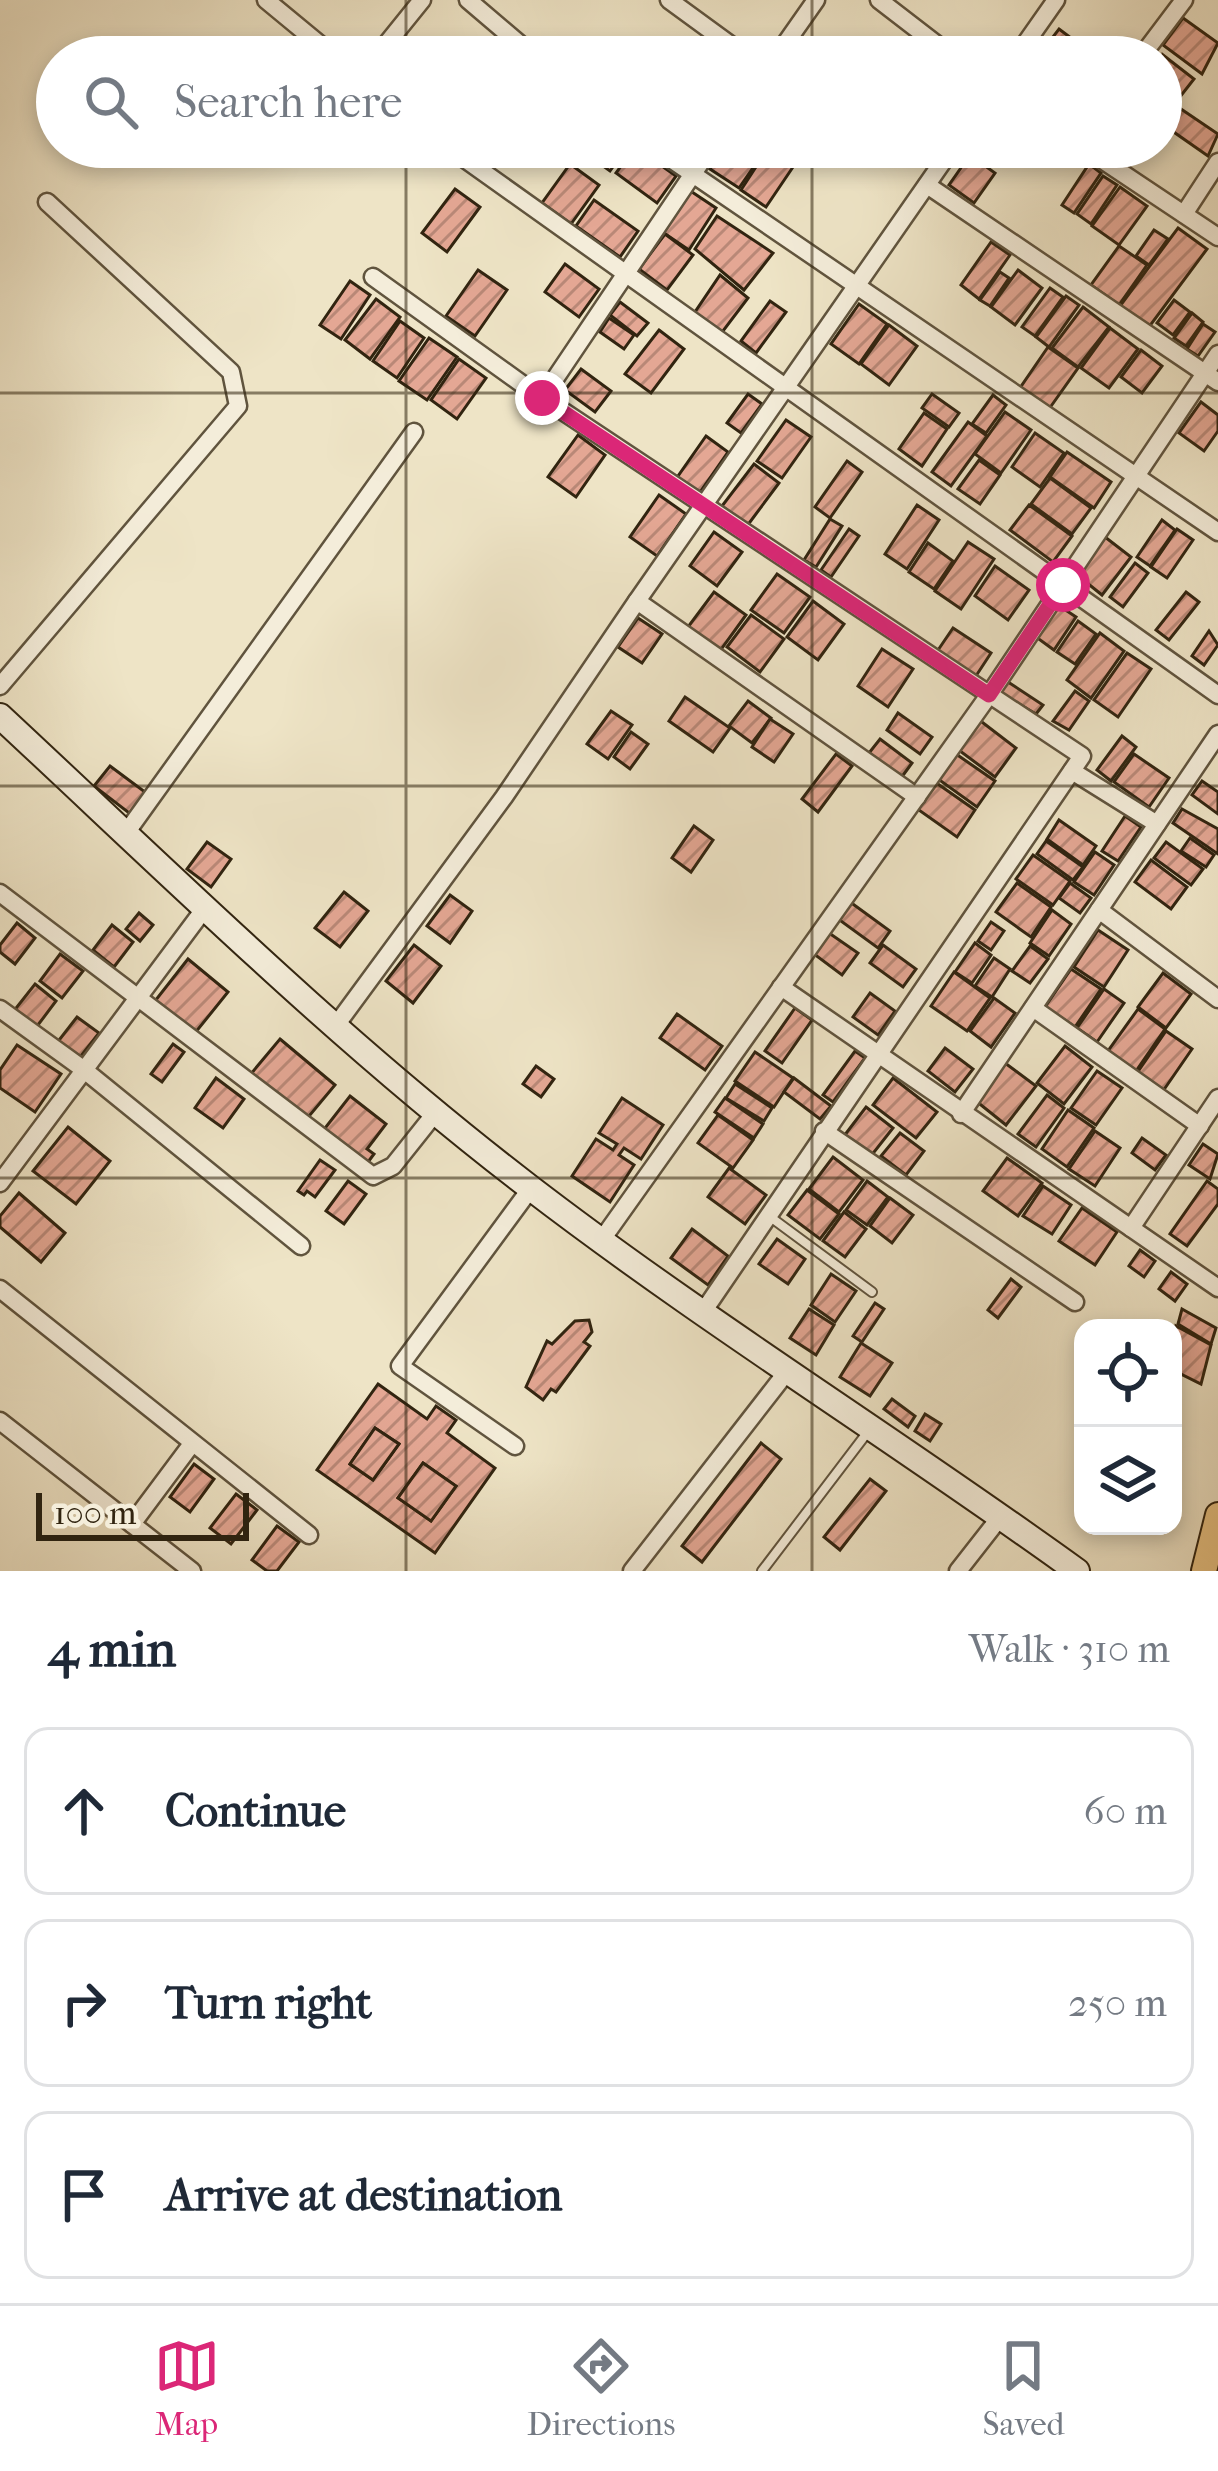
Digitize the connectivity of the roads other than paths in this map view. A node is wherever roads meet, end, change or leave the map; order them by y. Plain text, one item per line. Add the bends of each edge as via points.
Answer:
1 (266, 0) edge
2 (422, 0) edge
3 (468, 0) edge
4 (669, 0) edge
5 (816, 0) edge
6 (879, 0) edge
7 (1056, 0) edge
8 (1184, 0) edge
9 (309, 36) edge
10 (393, 36) edge
11 (510, 36) edge
12 (718, 36) edge
13 (791, 36) edge
14 (926, 36) edge
15 (1031, 36) edge
16 (1157, 36) edge
17 (1218, 162) edge
18 (478, 168) edge
19 (682, 168) edge
20 (696, 168) edge
21 (939, 168) edge
22 (1115, 168) edge
23 (691, 175) junction
24 (927, 185) junction
25 (47, 202) dead end
26 (1184, 214) junction
27 (1218, 237) edge
28 (625, 273) junction
29 (373, 277) dead end
30 (856, 287) junction
31 (1218, 354) edge
32 (1212, 378) edge
33 (787, 388) junction
34 (542, 398) junction
35 (414, 432) dead end
36 (1136, 476) junction
37 (706, 506) junction
38 (1218, 532) edge
39 (1063, 585) junction
40 (637, 601) junction
41 (0, 686) edge
42 (989, 695) junction
43 (1218, 695) edge
44 (0, 716) edge
45 (1218, 734) edge
46 (1072, 771) junction
47 (917, 797) junction
48 (1157, 824) junction
49 (126, 833) junction
50 (0, 893) edge
51 (205, 908) junction
52 (1099, 910) junction
53 (781, 987) junction
54 (140, 998) junction
55 (1218, 998) edge
56 (1033, 1008) junction
57 (0, 1010) edge
58 (337, 1024) junction
59 (878, 1049) junction
60 (83, 1069) junction
61 (1218, 1099) edge
62 (436, 1112) junction
63 (961, 1114) junction
64 (1200, 1126) junction
65 (824, 1131) junction
66 (6, 1161) edge
67 (0, 1183) edge
68 (531, 1188) junction
69 (768, 1215) junction
70 (1132, 1228) junction
71 (603, 1238) junction
72 (302, 1246) dead end
73 (1218, 1288) edge
74 (0, 1289) edge
75 (872, 1292) dead end
76 (1075, 1302) dead end
77 (705, 1309) junction
78 (789, 1369) junction
79 (0, 1420) edge
80 (871, 1428) junction
81 (191, 1445) junction
82 (515, 1446) dead end
83 (1218, 1515) edge
84 (1000, 1516) junction
85 (132, 1523) junction
86 (309, 1535) dead end
87 (192, 1571) edge
88 (632, 1571) edge
89 (762, 1571) edge
90 (958, 1571) edge
91 (1077, 1571) edge
92 (1204, 1571) edge

1 - 9 street
2 - 10 street
3 - 11 street
4 - 12 street
5 - 13 street
6 - 14 street
7 - 15 street
8 - 16 street
17 - 26 street
18 - 28 street
19 - 23 street
20 - 23 street
21 - 24 street
22 - 26 street
23 - 28 street
23 - 30 street
24 - 30 street
24 - 32 street
25 - 41 street via 231,372 238,406
26 - 27 street
28 - 33 street
28 - 34 street
29 - 34 street
30 - 33 street
30 - 36 street
31 - 32 street
32 - 36 street
33 - 37 street
33 - 39 street
34 - 37 street
35 - 49 street
36 - 38 street
36 - 39 street
37 - 40 street
37 - 42 street
39 - 42 street
39 - 43 street
40 - 47 street
40 - 58 street
42 - 46 street via 1082,756
42 - 47 street
44 - 49 street
45 - 48 street
46 - 48 street
46 - 59 street
47 - 53 street
48 - 52 street
49 - 51 street
50 - 54 street
51 - 54 street
51 - 58 street
52 - 55 street
52 - 56 street
53 - 59 street
53 - 71 street
54 - 60 street
54 - 62 street via 373,1176 393,1166
56 - 63 street
56 - 64 street
57 - 60 street
58 - 62 street
59 - 63 street
59 - 65 street
60 - 66 street
60 - 72 street
61 - 64 street
62 - 68 street
63 - 70 street
64 - 70 street
65 - 69 street
65 - 76 street
66 - 67 street
68 - 71 street
68 - 82 street via 400,1366
69 - 75 lane
69 - 77 street
70 - 73 street
71 - 77 street
74 - 81 street
77 - 78 street
78 - 80 street
78 - 88 street
79 - 85 street
80 - 84 street
80 - 89 lane
81 - 85 street
81 - 86 street
83 - 92 main road
84 - 90 street
84 - 91 street
85 - 87 street

